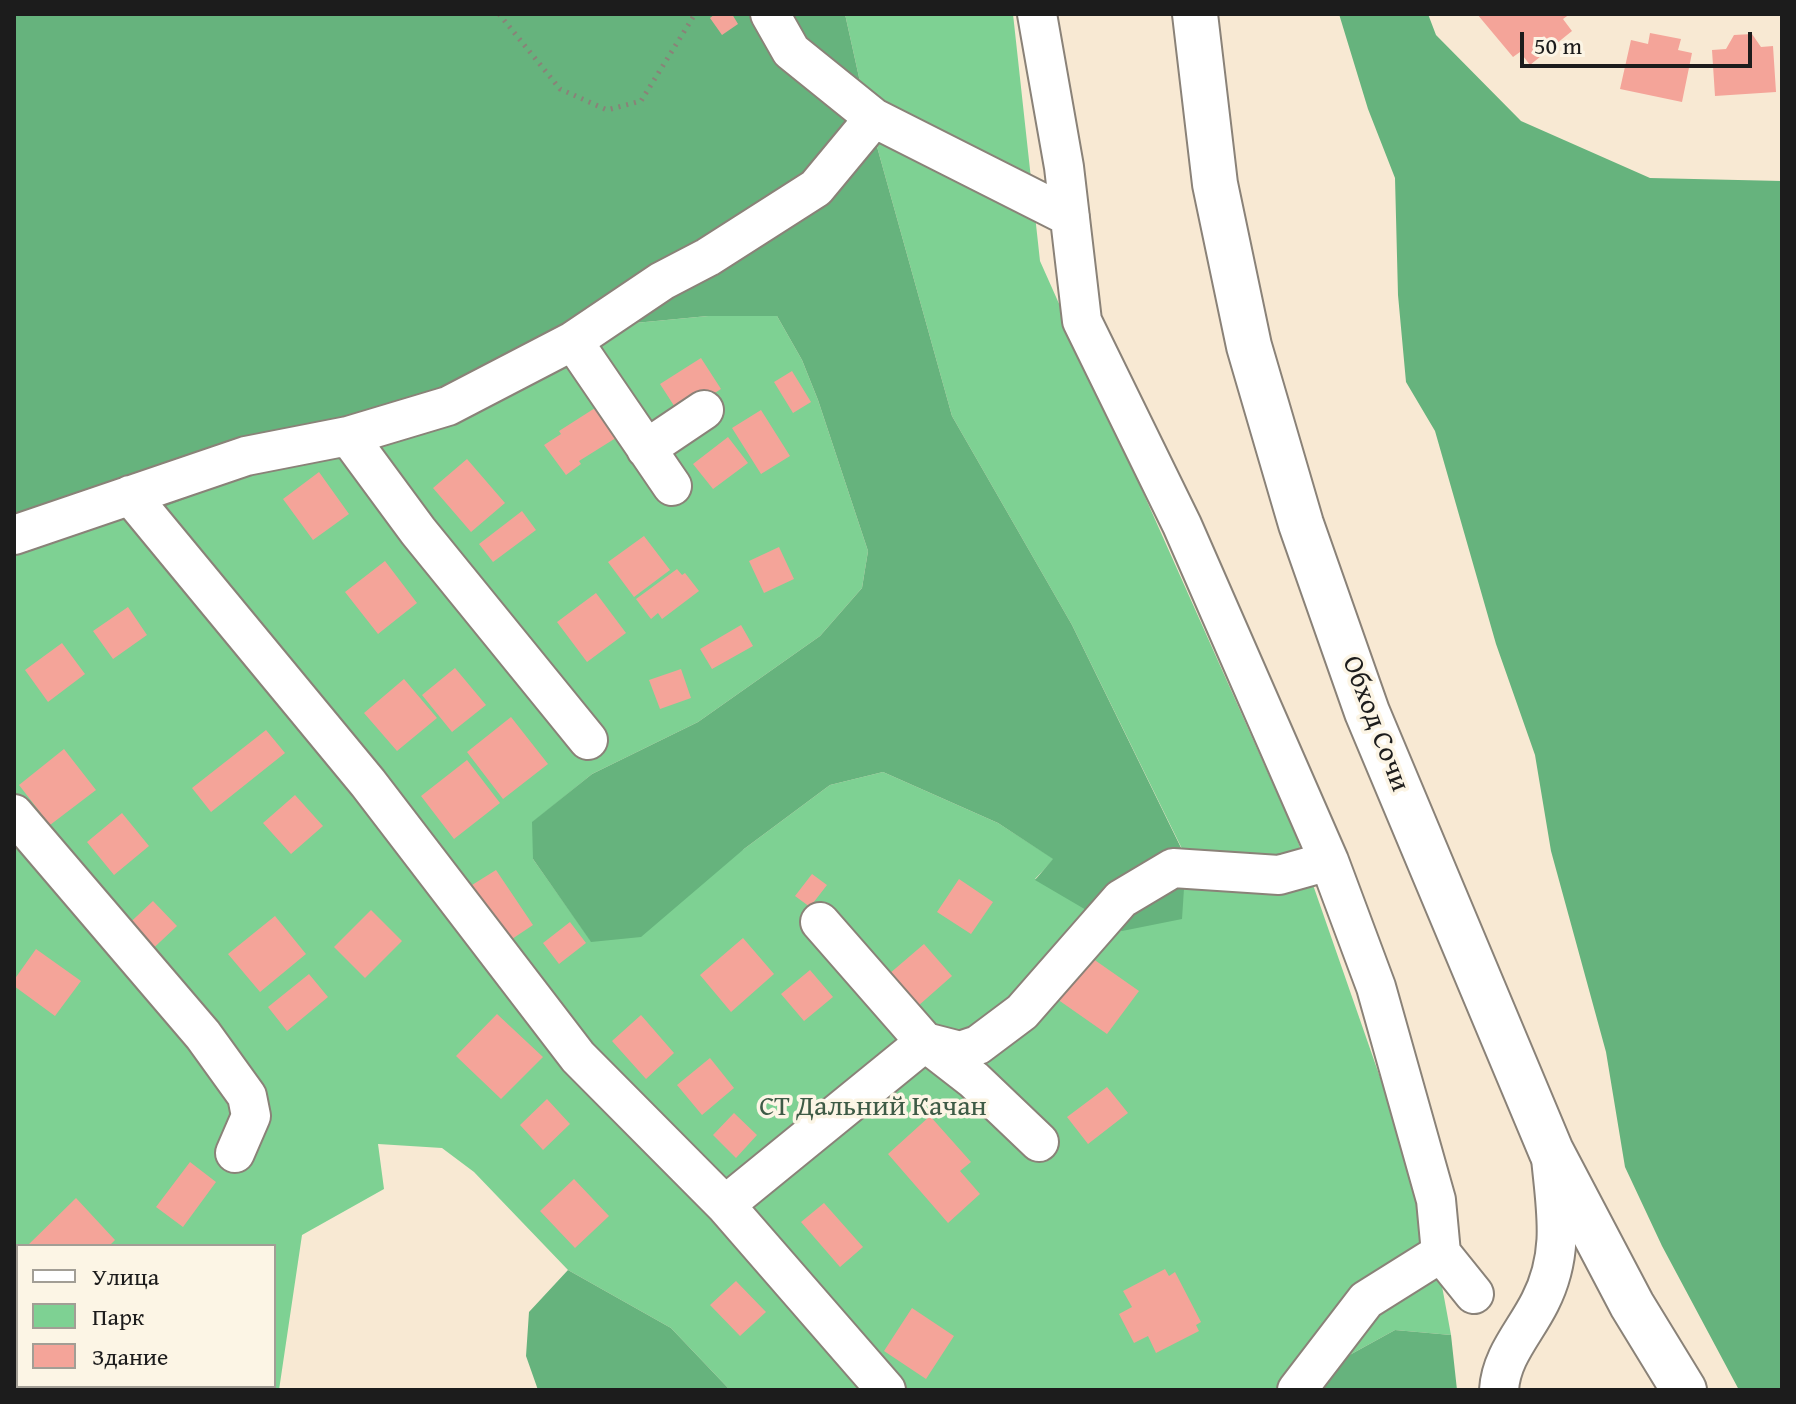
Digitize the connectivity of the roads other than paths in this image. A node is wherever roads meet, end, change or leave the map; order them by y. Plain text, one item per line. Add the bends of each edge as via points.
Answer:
1 (770, 14) edge
2 (1037, 14) edge
3 (1195, 14) edge
4 (874, 118) junction
5 (1070, 217) junction
6 (573, 341) junction
7 (704, 410) dead end
8 (348, 436) junction
9 (646, 449) junction
10 (672, 486) dead end
11 (130, 495) junction
12 (14, 535) edge
13 (588, 740) dead end
14 (14, 814) edge
15 (1329, 861) junction
16 (820, 922) dead end
17 (925, 1042) junction
18 (1039, 1142) dead end
19 (1551, 1151) junction
20 (235, 1153) dead end
21 (725, 1205) junction
22 (1441, 1253) junction
23 (1474, 1294) dead end
24 (886, 1390) edge
25 (1297, 1390) edge
26 (1499, 1390) edge
27 (1684, 1390) edge

1 - 4 street via 791,51
2 - 5 street
3 - 19 highway, Обход Сочи via 1215,184 1246,331 1301,524 1367,712
4 - 5 street
4 - 6 street via 816,188
5 - 15 street via 1082,321 1182,525
6 - 8 street via 448,406
6 - 9 street
7 - 9 street
8 - 11 street via 246,456
8 - 13 street
9 - 10 street
11 - 12 street
11 - 21 street via 368,783 578,1057
14 - 20 street via 203,1035 247,1096 251,1116
15 - 17 street via 1279,875 1173,868 1121,899 1022,1012 978,1045 960,1051
15 - 22 street via 1376,987 1436,1200
16 - 17 street
17 - 18 street
17 - 21 street
19 - 26 street via 1559,1244 1541,1301 1500,1374
19 - 27 highway, Обход Сочи via 1632,1305
21 - 24 street
22 - 23 street
22 - 25 street via 1366,1300

